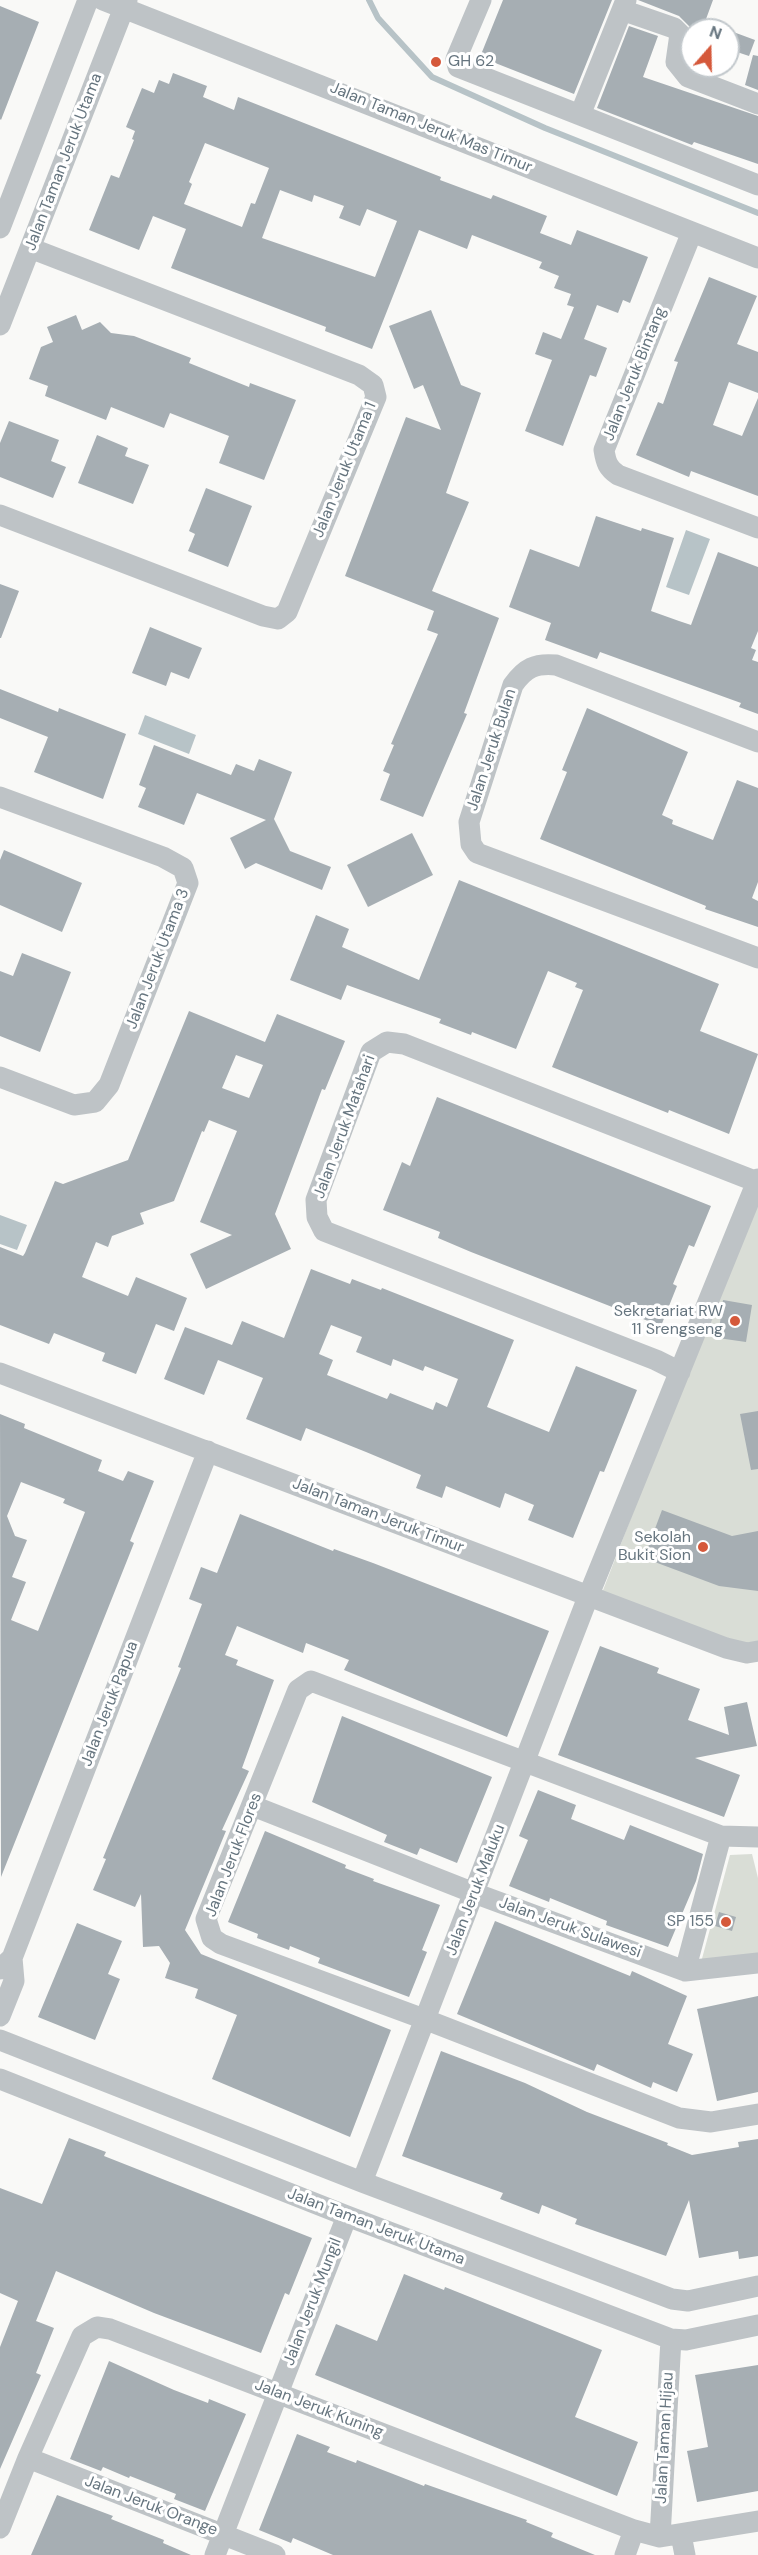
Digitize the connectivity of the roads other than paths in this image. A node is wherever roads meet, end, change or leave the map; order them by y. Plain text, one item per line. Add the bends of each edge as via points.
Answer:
1 (88, 0) edge
2 (103, 0) edge
3 (481, 0) edge
4 (126, 4) edge
5 (624, 5) edge
6 (758, 104) edge
7 (580, 115) junction
8 (758, 185) edge
9 (0, 228) edge
10 (692, 232) junction
11 (30, 248) junction
12 (758, 258) edge
13 (0, 325) edge
14 (0, 515) edge
15 (758, 528) edge
16 (758, 742) edge
17 (0, 797) edge
18 (758, 958) edge
19 (0, 1077) edge
20 (757, 1180) edge
21 (680, 1372) junction
22 (0, 1373) edge
23 (208, 1451) junction
24 (588, 1597) junction
25 (758, 1652) edge
26 (526, 1762) junction
27 (253, 1806) junction
28 (721, 1836) junction
29 (758, 1837) edge
30 (474, 1893) junction
31 (758, 1963) edge
32 (6, 1964) edge
33 (685, 1971) junction
34 (0, 2016) edge
35 (424, 2019) junction
36 (0, 2040) edge
37 (0, 2079) edge
38 (758, 2114) edge
39 (362, 2182) junction
40 (347, 2216) junction
41 (758, 2286) edge
42 (758, 2325) edge
43 (671, 2339) junction
44 (278, 2393) junction
45 (28, 2458) junction
46 (758, 2521) edge
47 (0, 2528) edge
48 (634, 2530) junction
49 (223, 2534) junction
50 (675, 2542) edge
51 (215, 2555) edge
52 (275, 2555) edge
53 (625, 2555) edge

1 - 9 street
2 - 4 street, Jalan Taman Jeruk Mas Timur
3 - 7 street via 456,59 458,67
4 - 10 street, Jalan Taman Jeruk Mas Timur
4 - 11 street, Jalan Taman Jeruk Utama
5 - 6 street via 680,34 676,62 688,77
5 - 7 street
7 - 8 street
10 - 12 street, Jalan Taman Jeruk Mas Timur
10 - 15 street, Jalan Jeruk Bintang via 604,450 608,468
11 - 13 street, Jalan Taman Jeruk Utama
11 - 14 street, Jalan Jeruk Utama 1 via 359,375 374,385 376,397 287,612 279,619
16 - 18 street, Jalan Jeruk Bulan via 556,665 538,663 522,673 513,685 469,822 471,844 477,853
17 - 19 street, Jalan Jeruk Utama 3 via 163,857 183,868 188,883 109,1085 95,1102 74,1105
20 - 21 street
20 - 21 street, Jalan Jeruk Matahari via 404,1044 387,1042 371,1052 316,1200 317,1217 324,1231
21 - 24 street
22 - 23 street, Jalan Taman Jeruk Timur
23 - 24 street, Jalan Taman Jeruk Timur
23 - 32 street, Jalan Jeruk Papua
24 - 25 street, Jalan Taman Jeruk Timur via 726,1648
24 - 26 street, Jalan Jeruk Maluku
26 - 27 street, Jalan Jeruk Flores via 311,1681 298,1690
26 - 28 street, Jalan Jeruk Flores
26 - 30 street, Jalan Jeruk Maluku
27 - 30 street, Jalan Jeruk Sulawesi
27 - 35 street, Jalan Jeruk Flores via 206,1919 212,1938
28 - 29 street, Jalan Jeruk Flores
28 - 33 street
30 - 33 street, Jalan Jeruk Sulawesi
30 - 35 street, Jalan Jeruk Maluku
31 - 33 street, Jalan Jeruk Sulawesi
32 - 34 street, Jalan Jeruk Papua via 14,1981
35 - 38 street, Jalan Jeruk Flores via 679,2118 711,2122
35 - 39 street, Jalan Jeruk Maluku
36 - 39 street
37 - 40 street, Jalan Taman Jeruk Utama
39 - 41 street via 672,2299 688,2301
40 - 43 street, Jalan Taman Jeruk Utama
40 - 44 street, Jalan Jeruk Mungil
42 - 43 street, Jalan Taman Jeruk Utama via 686,2340
43 - 50 street, Jalan Taman Hijau
44 - 45 street, Jalan Jeruk Kuning via 97,2327 82,2336
44 - 48 street, Jalan Jeruk Kuning
44 - 49 street, Jalan Jeruk Mungil
45 - 47 street, Jalan Jeruk Kuning
45 - 49 street, Jalan Jeruk Orange
46 - 50 street, Jalan Jeruk Kuning
48 - 50 street, Jalan Jeruk Kuning
48 - 53 street
49 - 51 street, Jalan Jeruk Mungil
49 - 52 street, Jalan Jeruk Orange

